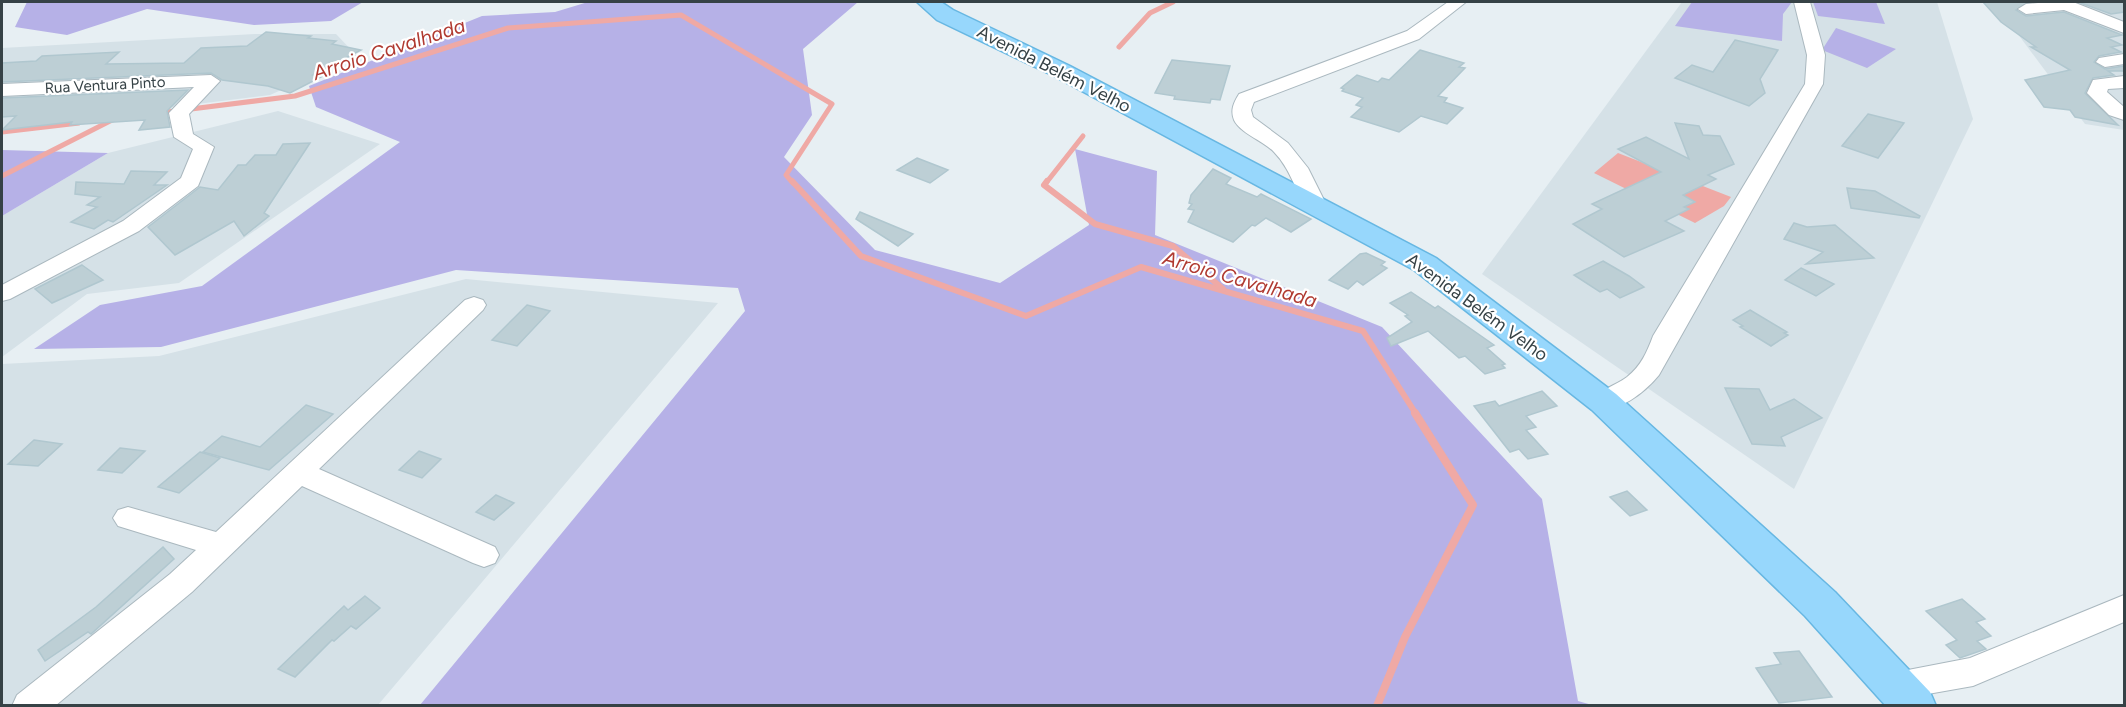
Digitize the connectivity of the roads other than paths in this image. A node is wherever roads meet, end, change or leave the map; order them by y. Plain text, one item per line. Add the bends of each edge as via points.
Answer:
1 (928, 2) edge
2 (1458, 2) edge
3 (1802, 2) edge
4 (2063, 3) edge
5 (2026, 9) dead end
6 (2124, 28) edge
7 (2124, 59) edge
8 (2105, 62) dead end
9 (2124, 82) edge
10 (2, 90) edge
11 (2124, 114) edge
12 (1314, 204) junction
13 (2, 294) edge
14 (474, 305) dead end
15 (1604, 402) junction
16 (298, 472) junction
17 (128, 518) dead end
18 (221, 545) junction
19 (484, 555) dead end
20 (2124, 608) edge
21 (1904, 695) edge
22 (29, 705) edge

1 - 12 main road, Avenida Belém Velho via 945,15 1062,71
2 - 12 street via 1413,35 1246,98 1244,120 1281,147 1298,168
3 - 15 street via 1816,55 1814,84 1666,336 1656,362 1639,384
4 - 5 street
4 - 6 street
7 - 8 street
9 - 11 street via 2100,84 2097,93
10 - 13 street, Rua Ventura Pinto via 212,81 184,108 184,137 204,147 190,181 131,226
12 - 15 main road, Avenida Belém Velho via 1425,264
14 - 16 street
15 - 21 main road, Avenida Belém Velho via 1820,604
16 - 18 street
16 - 19 street
17 - 18 street
18 - 22 street via 181,583
20 - 21 street via 1973,672

